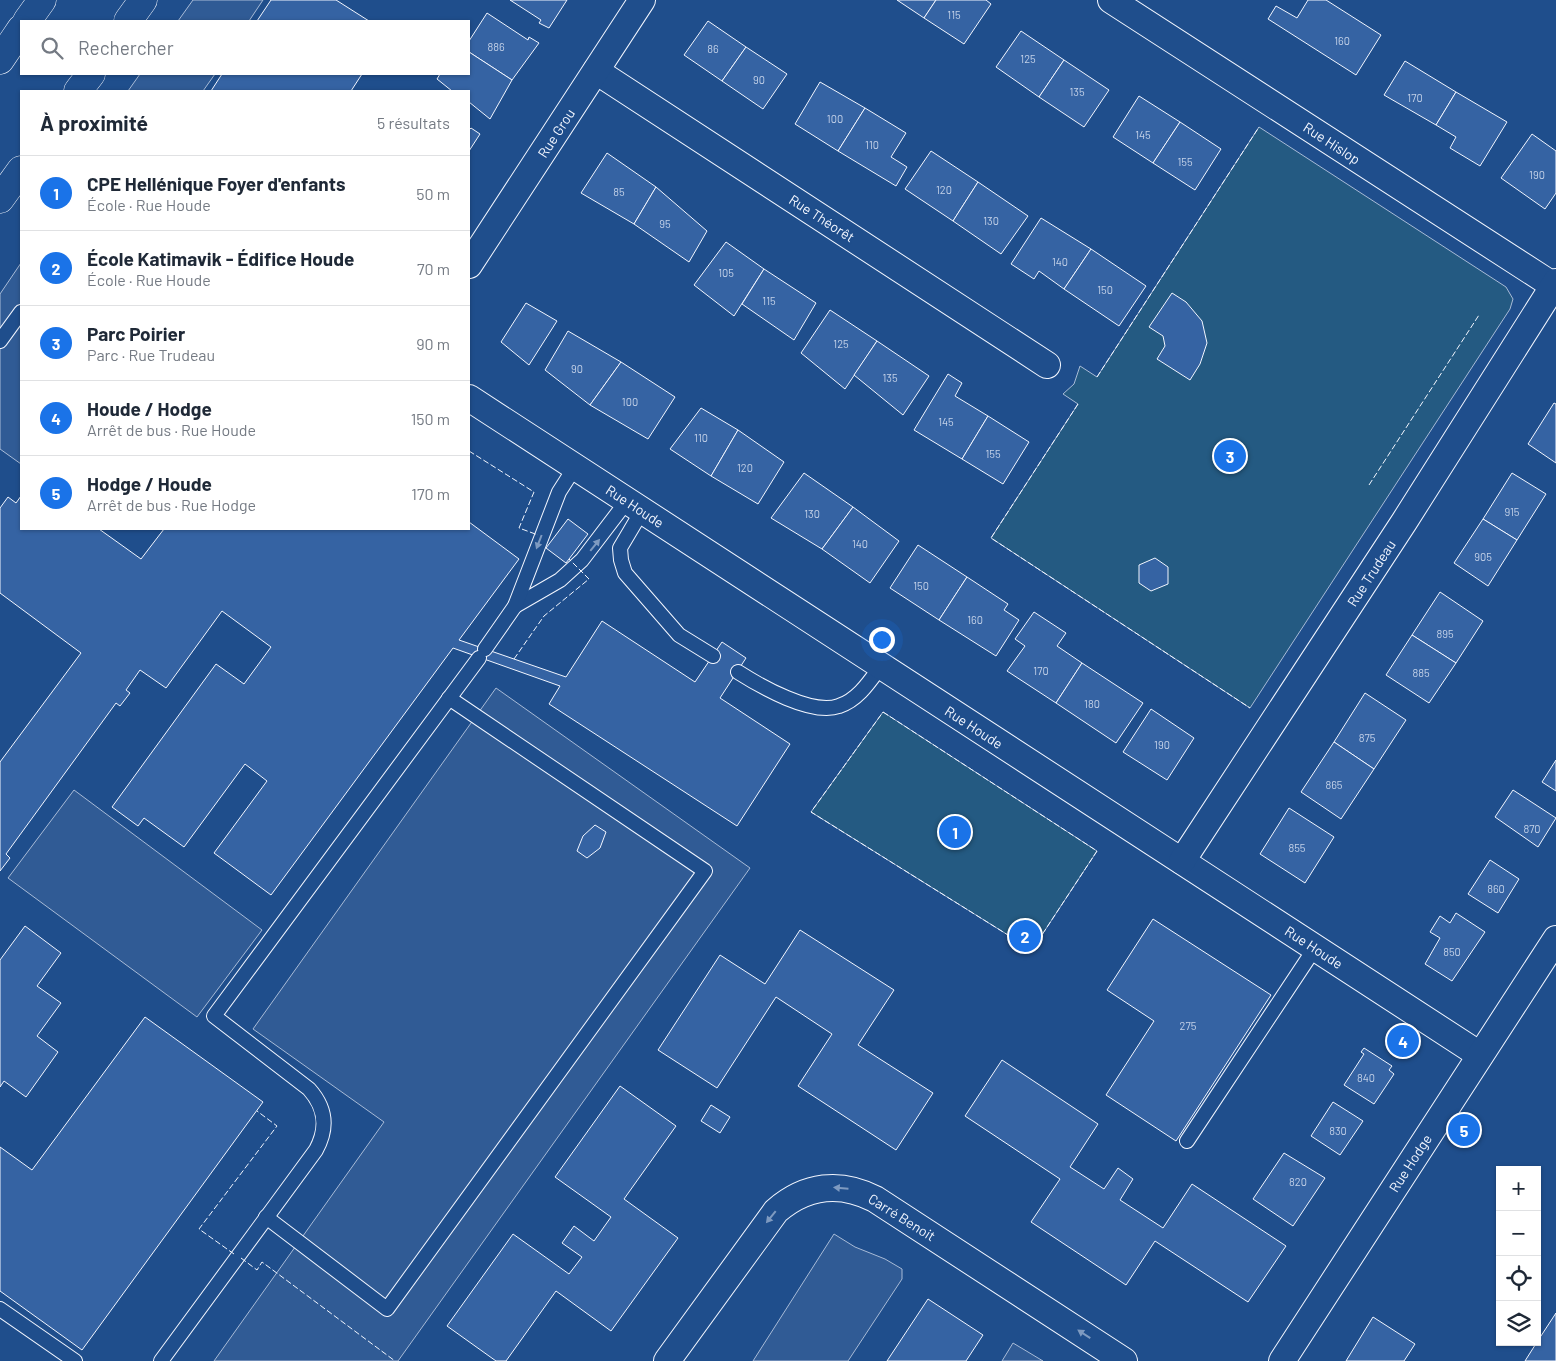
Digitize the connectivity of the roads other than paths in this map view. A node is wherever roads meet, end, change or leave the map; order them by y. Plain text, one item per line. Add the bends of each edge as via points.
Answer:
1 (42, 0) edge
2 (143, 0) edge
3 (642, 0) edge
4 (1111, 0) edge
5 (28, 20) edge
6 (129, 20) edge
7 (20, 30) edge
8 (0, 60) edge
9 (596, 71) junction
10 (90, 75) edge
11 (79, 90) edge
12 (20, 171) edge
13 (0, 199) edge
14 (470, 263) edge
15 (1555, 284) edge
16 (20, 313) edge
17 (0, 341) edge
18 (1047, 366) dead end
19 (470, 399) edge
20 (574, 467) junction
21 (634, 506) junction
22 (515, 606) junction
23 (713, 656) dead end
24 (881, 666) junction
25 (738, 672) dead end
26 (449, 698) junction
27 (1182, 861) junction
28 (1556, 939) edge
29 (1315, 948) junction
30 (1480, 1055) junction
31 (1187, 1141) dead end
32 (266, 1217) junction
33 (0, 1309) edge
34 (76, 1361) edge
35 (161, 1361) edge
36 (667, 1361) edge
37 (1124, 1361) edge
38 (1282, 1361) edge

1 - 5 main road
2 - 6 main road
3 - 9 street, Rue Grou
4 - 15 street, Rue Hislop
7 - 8 main road
9 - 14 street, Rue Grou
9 - 18 street, Rue Théorêt
10 - 11 main road
12 - 13 main road
15 - 27 street, Rue Trudeau via 1399,531
16 - 17 lane
19 - 20 street, Rue Houde
20 - 21 street, Rue Houde
20 -> 22 lane via 559,492
22 -> 21 lane via 560,580
21 - 23 lane via 620,548 625,573 679,635
21 - 24 street, Rue Houde
22 - 26 lane
24 - 25 lane via 863,690 834,708 780,696
24 - 27 street, Rue Houde
26 - 32 lane via 214,1016 309,1089 324,1115 324,1128 316,1150
26 - 32 lane via 705,871 387,1309
27 - 29 street, Rue Houde
28 - 30 street, Rue Hodge
29 - 30 street, Rue Houde
29 - 31 lane
30 - 38 street, Rue Hodge
32 - 35 lane
33 - 34 lane
37 -> 36 street, Carré Benoit via 874,1199 853,1190 829,1187 800,1194 776,1211

